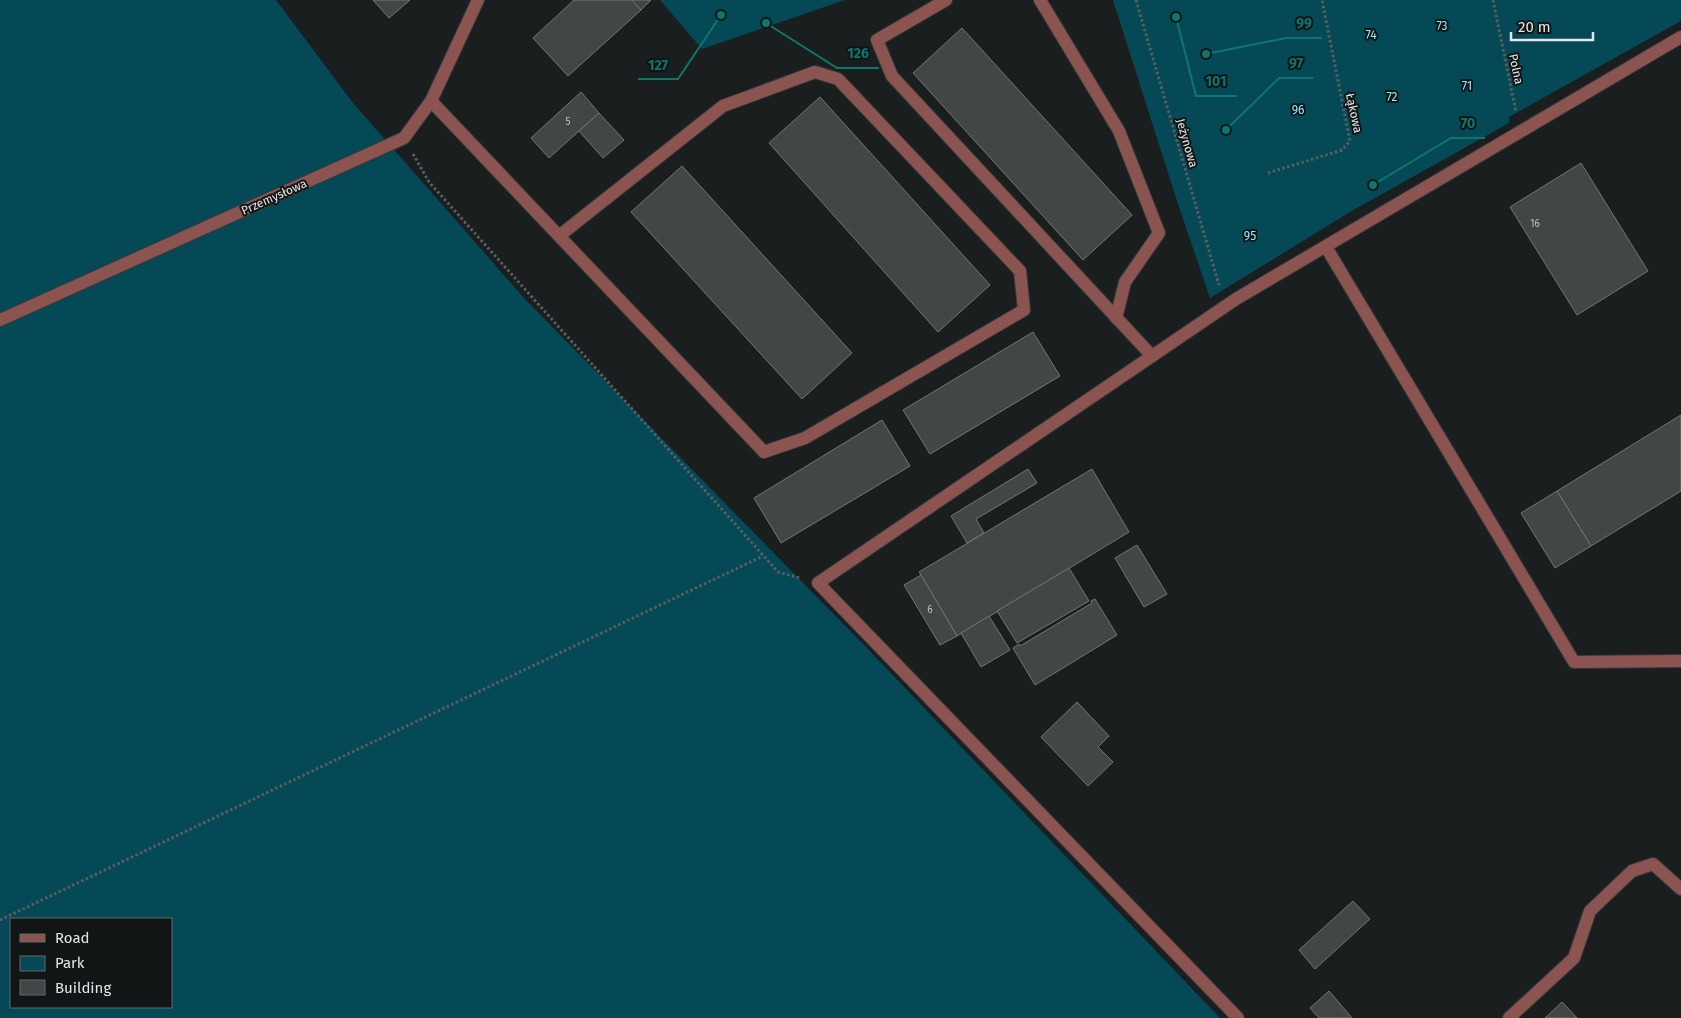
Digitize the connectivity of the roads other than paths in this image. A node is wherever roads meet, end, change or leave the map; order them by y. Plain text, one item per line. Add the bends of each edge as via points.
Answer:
1 (478, 0) edge
2 (946, 0) edge
3 (1040, 0) edge
4 (1681, 37) edge
5 (431, 101) junction
6 (559, 236) junction
7 (1326, 247) junction
8 (1116, 318) junction
9 (0, 320) edge
10 (1152, 356) junction
11 (1681, 661) edge
12 (1681, 889) edge
13 (1238, 1018) edge
14 (1508, 1018) edge

1 - 5 street, Przemysłowa
2 - 8 street via 876,40 892,76
3 - 8 street via 1119,131 1159,232 1125,282
4 - 7 street
5 - 6 street
5 - 9 street, Przemysłowa via 404,138
6 - 6 street via 764,452 805,438 1024,310 1020,271 838,79 815,72 723,106
7 - 10 street via 1236,299
7 - 11 street via 1574,662
8 - 10 street
10 - 13 street via 818,583
12 - 14 street via 1653,864 1632,871 1590,911 1574,958

